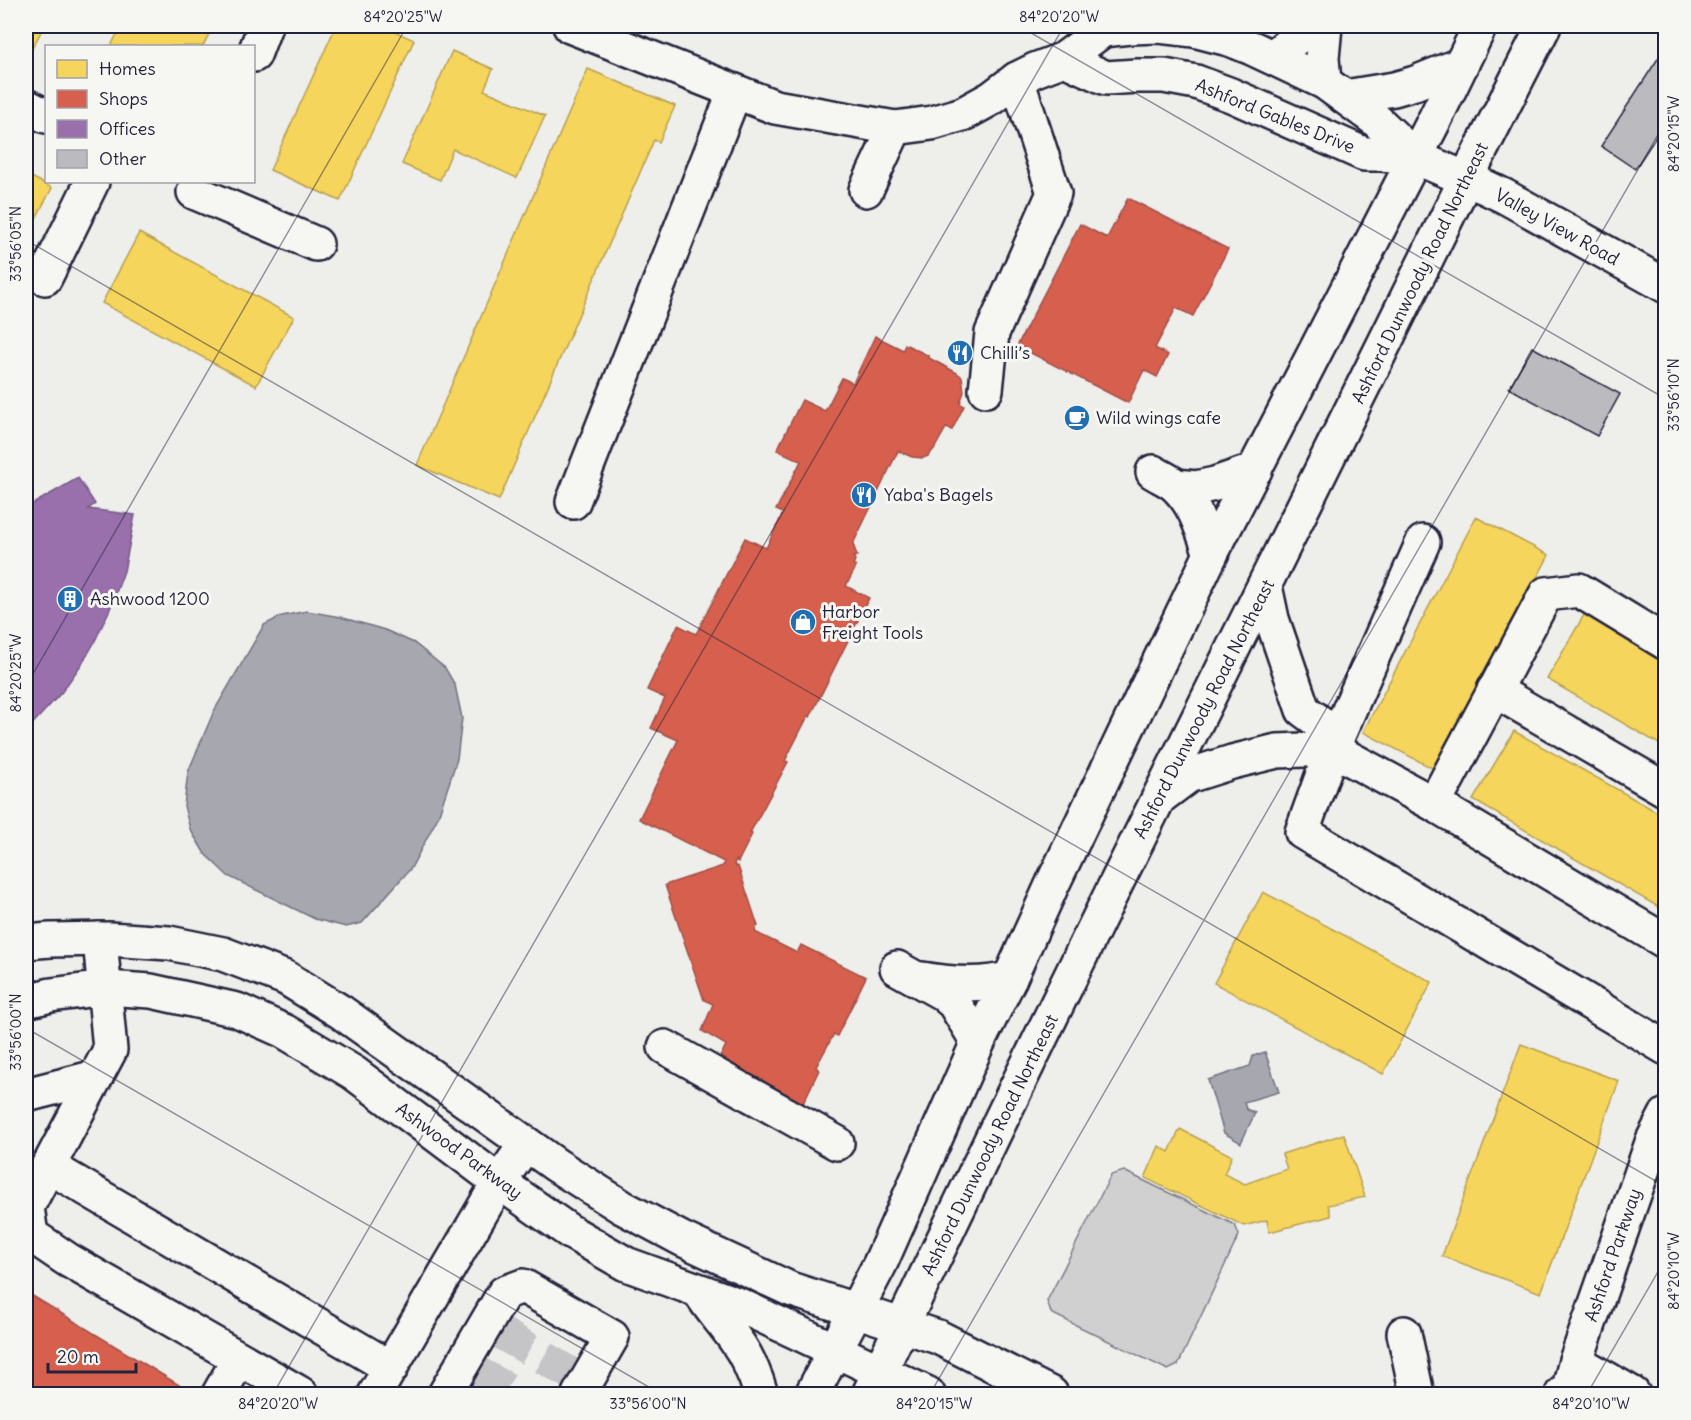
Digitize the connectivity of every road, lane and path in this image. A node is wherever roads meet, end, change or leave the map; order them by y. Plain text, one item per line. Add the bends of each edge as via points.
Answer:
1 (266, 26) edge
2 (570, 26) edge
3 (1067, 26) edge
4 (1309, 26) edge
5 (1325, 26) edge
6 (1480, 26) edge
7 (1544, 26) edge
8 (1262, 52) junction
9 (255, 53) edge
10 (1064, 59) junction
11 (1462, 64) junction
12 (1017, 79) junction
13 (1334, 90) junction
14 (735, 91) junction
15 (1231, 95) junction
16 (26, 106) edge
17 (45, 116) edge
18 (895, 128) junction
19 (1415, 157) junction
20 (1466, 180) junction
21 (92, 183) edge
22 (189, 185) edge
23 (866, 189) dead end
24 (316, 244) dead end
25 (45, 278) dead end
26 (1665, 286) edge
27 (986, 390) dead end
28 (1255, 470) junction
29 (573, 502) dead end
30 (1423, 542) dead end
31 (1211, 554) junction
32 (1265, 586) junction
33 (1665, 643) edge
34 (1494, 690) junction
35 (1332, 749) junction
36 (1665, 790) edge
37 (1160, 797) junction
38 (1434, 804) junction
39 (100, 939) junction
40 (26, 942) edge
41 (1665, 942) edge
42 (1010, 978) junction
43 (105, 988) junction
44 (26, 1001) edge
45 (978, 1042) junction
46 (665, 1047) dead end
47 (1665, 1048) edge
48 (96, 1077) junction
49 (26, 1095) edge
50 (1661, 1134) edge
51 (837, 1143) dead end
52 (526, 1144) junction
53 (37, 1182) edge
54 (499, 1182) junction
55 (700, 1292) junction
56 (855, 1311) junction
57 (903, 1326) junction
58 (1404, 1333) dead end
59 (835, 1351) junction
60 (239, 1359) junction
61 (1576, 1361) junction
62 (383, 1381) edge
63 (875, 1383) edge
64 (580, 1384) edge
65 (219, 1395) edge
66 (302, 1395) edge
67 (445, 1395) edge
68 (761, 1395) edge
69 (812, 1395) edge
70 (928, 1395) edge
71 (1051, 1395) edge
72 (1417, 1395) edge
73 (1562, 1395) edge
74 (1633, 1395) edge

1 - 9 street
2 - 14 street, Ashford Gables Drive
3 - 10 street
4 - 8 street via 1284,49
5 - 13 street via 1322,58
6 - 11 street
7 - 20 street, Ashford Dunwoody Road Northeast
8 - 10 street, Ashford Gables Drive via 1194,30 1130,27 1103,30
8 - 13 street, Ashford Gables Drive
8 - 15 street
10 - 12 street, Ashford Gables Drive
10 - 15 street, Ashford Gables Drive via 1106,78 1164,76
11 - 13 street via 1395,89
11 - 19 street
12 - 18 street, Ashford Gables Drive via 963,114
12 - 27 street via 1054,193 992,333
13 - 19 street, Ashford Gables Drive via 1376,120
14 - 18 street, Ashford Gables Drive via 775,107
14 - 29 street
15 - 19 street, Ashford Gables Drive via 1364,154
16 - 17 street
18 - 23 street
19 - 20 street, Valley View Road
19 - 28 street
20 - 26 street, Valley View Road via 1504,196
20 - 32 street, Ashford Dunwoody Road Northeast
21 - 25 street
22 - 24 street
28 - 31 street
28 - 31 street via 1196,488 1164,479 1190,503
30 - 35 street
31 - 42 street
32 - 35 street via 1303,710 1318,721
32 - 37 street, Ashford Dunwoody Road Northeast
33 - 34 street via 1579,590 1546,594
34 - 36 street
34 - 38 street
35 - 37 street via 1277,751 1232,762 1188,776
35 - 38 street
35 - 47 street via 1302,832
37 - 57 street, Ashford Dunwoody Road Northeast
38 - 41 street
39 - 40 street
39 - 43 street
39 - 52 street via 169,943 223,954 286,978 341,1012
42 - 45 street
42 - 45 street via 993,983 945,983 907,973 954,1004
43 - 44 street, Ashwood Parkway
43 - 48 street via 110,1050
43 - 54 street, Ashwood Parkway via 151,991 237,1010 284,1031 354,1073
45 - 56 street via 880,1264
46 - 51 street
48 - 49 street
48 - 53 street
50 - 61 street, Ashford Parkway
52 - 54 street
52 - 56 street via 622,1207 682,1239 790,1289
53 - 60 street via 27,1207 31,1235
53 - 62 street
54 - 55 street, Ashwood Parkway via 569,1231 626,1264
54 - 62 street
55 - 59 street, Ashwood Parkway via 739,1305
55 - 68 street via 746,1356
56 - 57 street
56 - 59 street
57 - 63 street, Ashford Dunwoody Road Northeast
57 - 71 street via 938,1337
58 - 72 street
59 - 63 street, Ashwood Parkway
59 - 69 street
60 - 65 street
60 - 66 street
61 - 73 street, Ashford Parkway via 1569,1388
61 - 74 street
63 - 70 street
64 - 67 street via 612,1337 523,1286 504,1293 494,1328 471,1368

